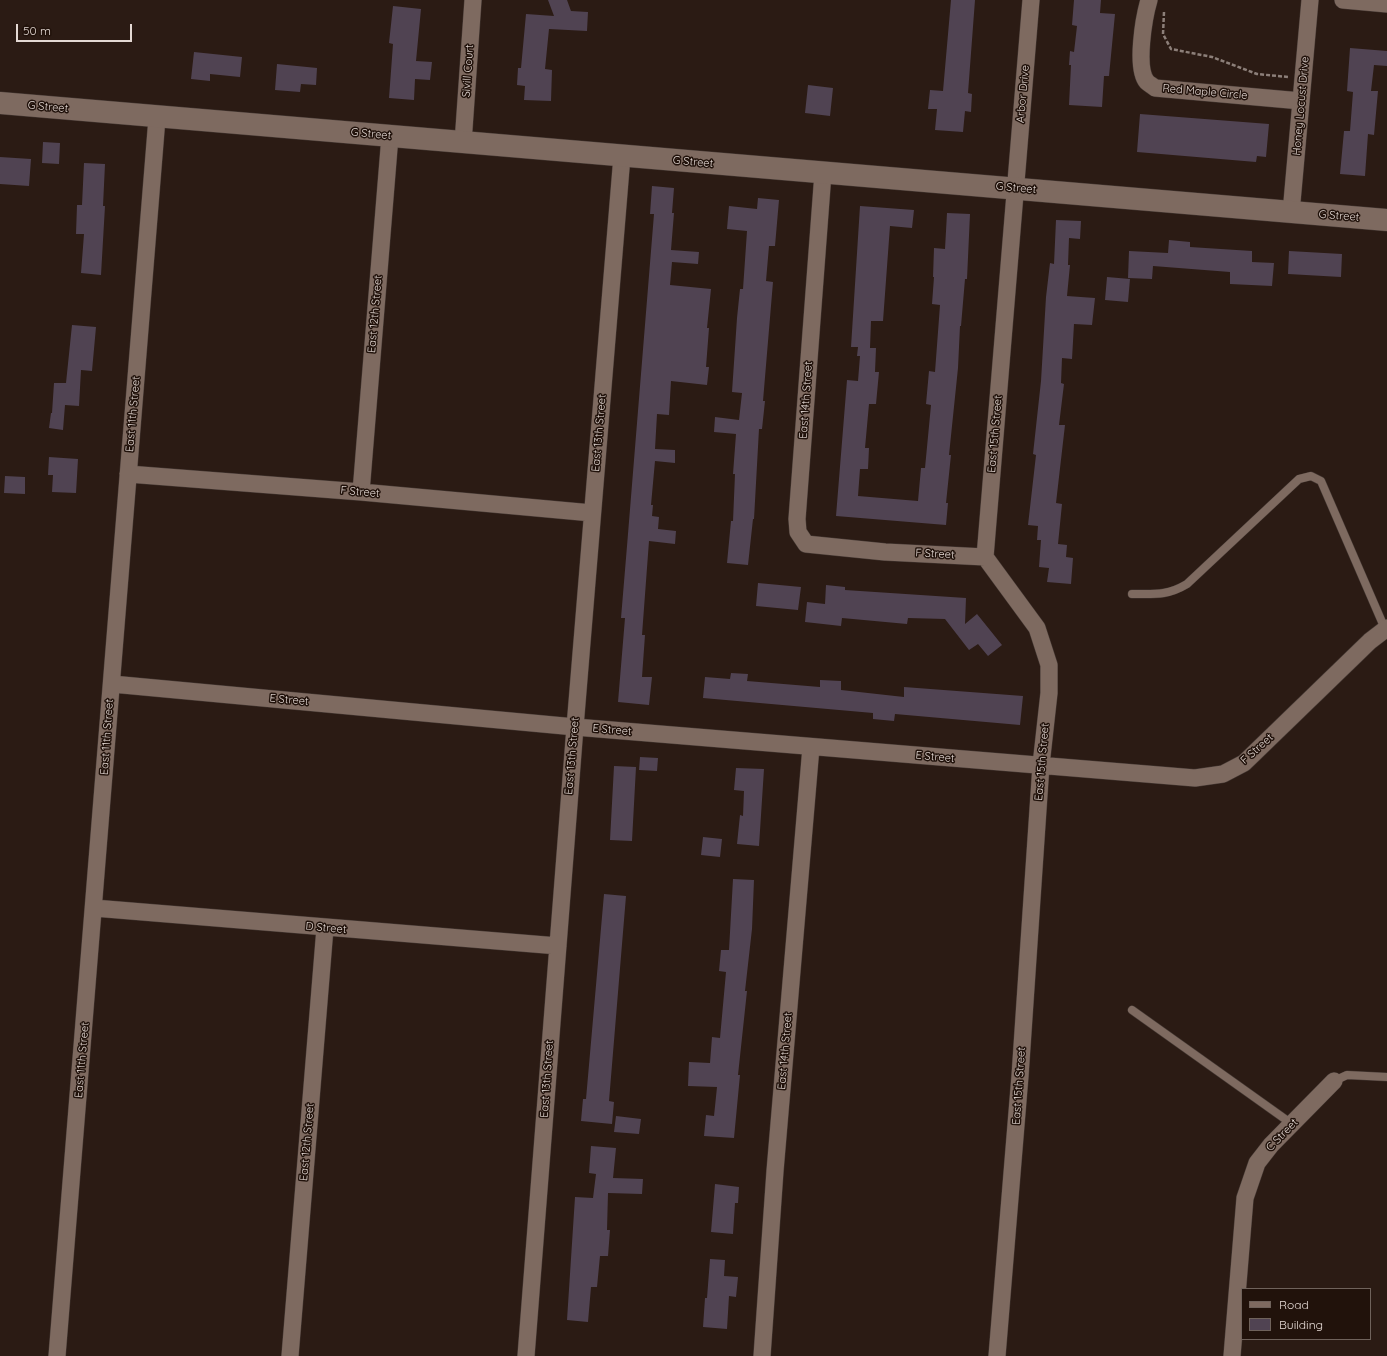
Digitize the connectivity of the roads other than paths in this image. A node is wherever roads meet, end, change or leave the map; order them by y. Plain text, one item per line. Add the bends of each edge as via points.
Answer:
1 (473, 0) edge
2 (1031, 0) edge
3 (1149, 0) edge
4 (1310, 0) edge
5 (1342, 0) edge
6 (1387, 4) edge
7 (1301, 101) junction
8 (0, 103) edge
9 (157, 118) junction
10 (390, 136) junction
11 (463, 143) junction
12 (622, 156) junction
13 (823, 173) junction
14 (1016, 187) junction
15 (1291, 213) junction
16 (1387, 220) edge
17 (128, 474) junction
18 (361, 492) junction
19 (592, 513) junction
20 (886, 552) joint
21 (985, 557) junction
22 (1132, 594) dead end
23 (1386, 629) edge
24 (112, 684) junction
25 (575, 727) junction
26 (811, 747) junction
27 (1041, 765) junction
28 (94, 908) junction
29 (325, 928) junction
30 (558, 946) junction
31 (1132, 1010) dead end
32 (1387, 1077) edge
33 (1334, 1081) joint
34 (1292, 1124) junction
35 (57, 1356) edge
36 (290, 1356) edge
37 (526, 1356) edge
38 (762, 1356) edge
39 (996, 1356) edge
40 (1232, 1356) edge

1 - 11 street, Sivill Court
2 - 14 street, Arbor Drive
3 - 7 street, Red Maple Circle via 1145,14 1142,59 1145,78 1155,88
4 - 7 street, Honey Locust Drive
5 - 6 street
7 - 15 street, Honey Locust Drive
8 - 9 main road, G Street
9 - 10 main road, G Street
9 - 17 street, East 11th Street
10 - 11 main road, G Street
10 - 18 street, East 12th Street
11 - 12 main road, G Street
12 - 13 main road, G Street
12 - 19 street, East 13th Street
13 - 14 main road, G Street
13 - 20 street, East 14th Street via 798,532 806,544
14 - 15 main road, G Street
14 - 21 street, East 15th Street
15 - 16 main road, G Street
17 - 18 street, F Street
17 - 24 street, East 11th Street
18 - 19 street, F Street
19 - 25 street, East 13th Street
20 - 21 street, F Street
21 - 27 street, East 15th Street via 1037,628 1049,665 1049,693
22 - 23 lane via 1165,594 1187,584 1299,479 1311,476 1321,481
23 - 27 street, F Street via 1370,641 1244,763 1223,774 1195,778
24 - 25 street, E Street
24 - 28 street, East 11th Street
25 - 26 street, E Street
25 - 30 street, East 13th Street
26 - 27 street, E Street
26 - 38 street, East 14th Street
27 - 39 street, East 15th Street via 1020,1076
28 - 29 street, D Street
28 - 35 street, East 11th Street
29 - 30 street, D Street
29 - 36 street, East 12th Street
30 - 37 street, East 13th Street
31 - 34 lane
32 - 33 lane via 1347,1076
33 - 34 street, C Street
34 - 40 street, C Street via 1257,1163 1245,1198

